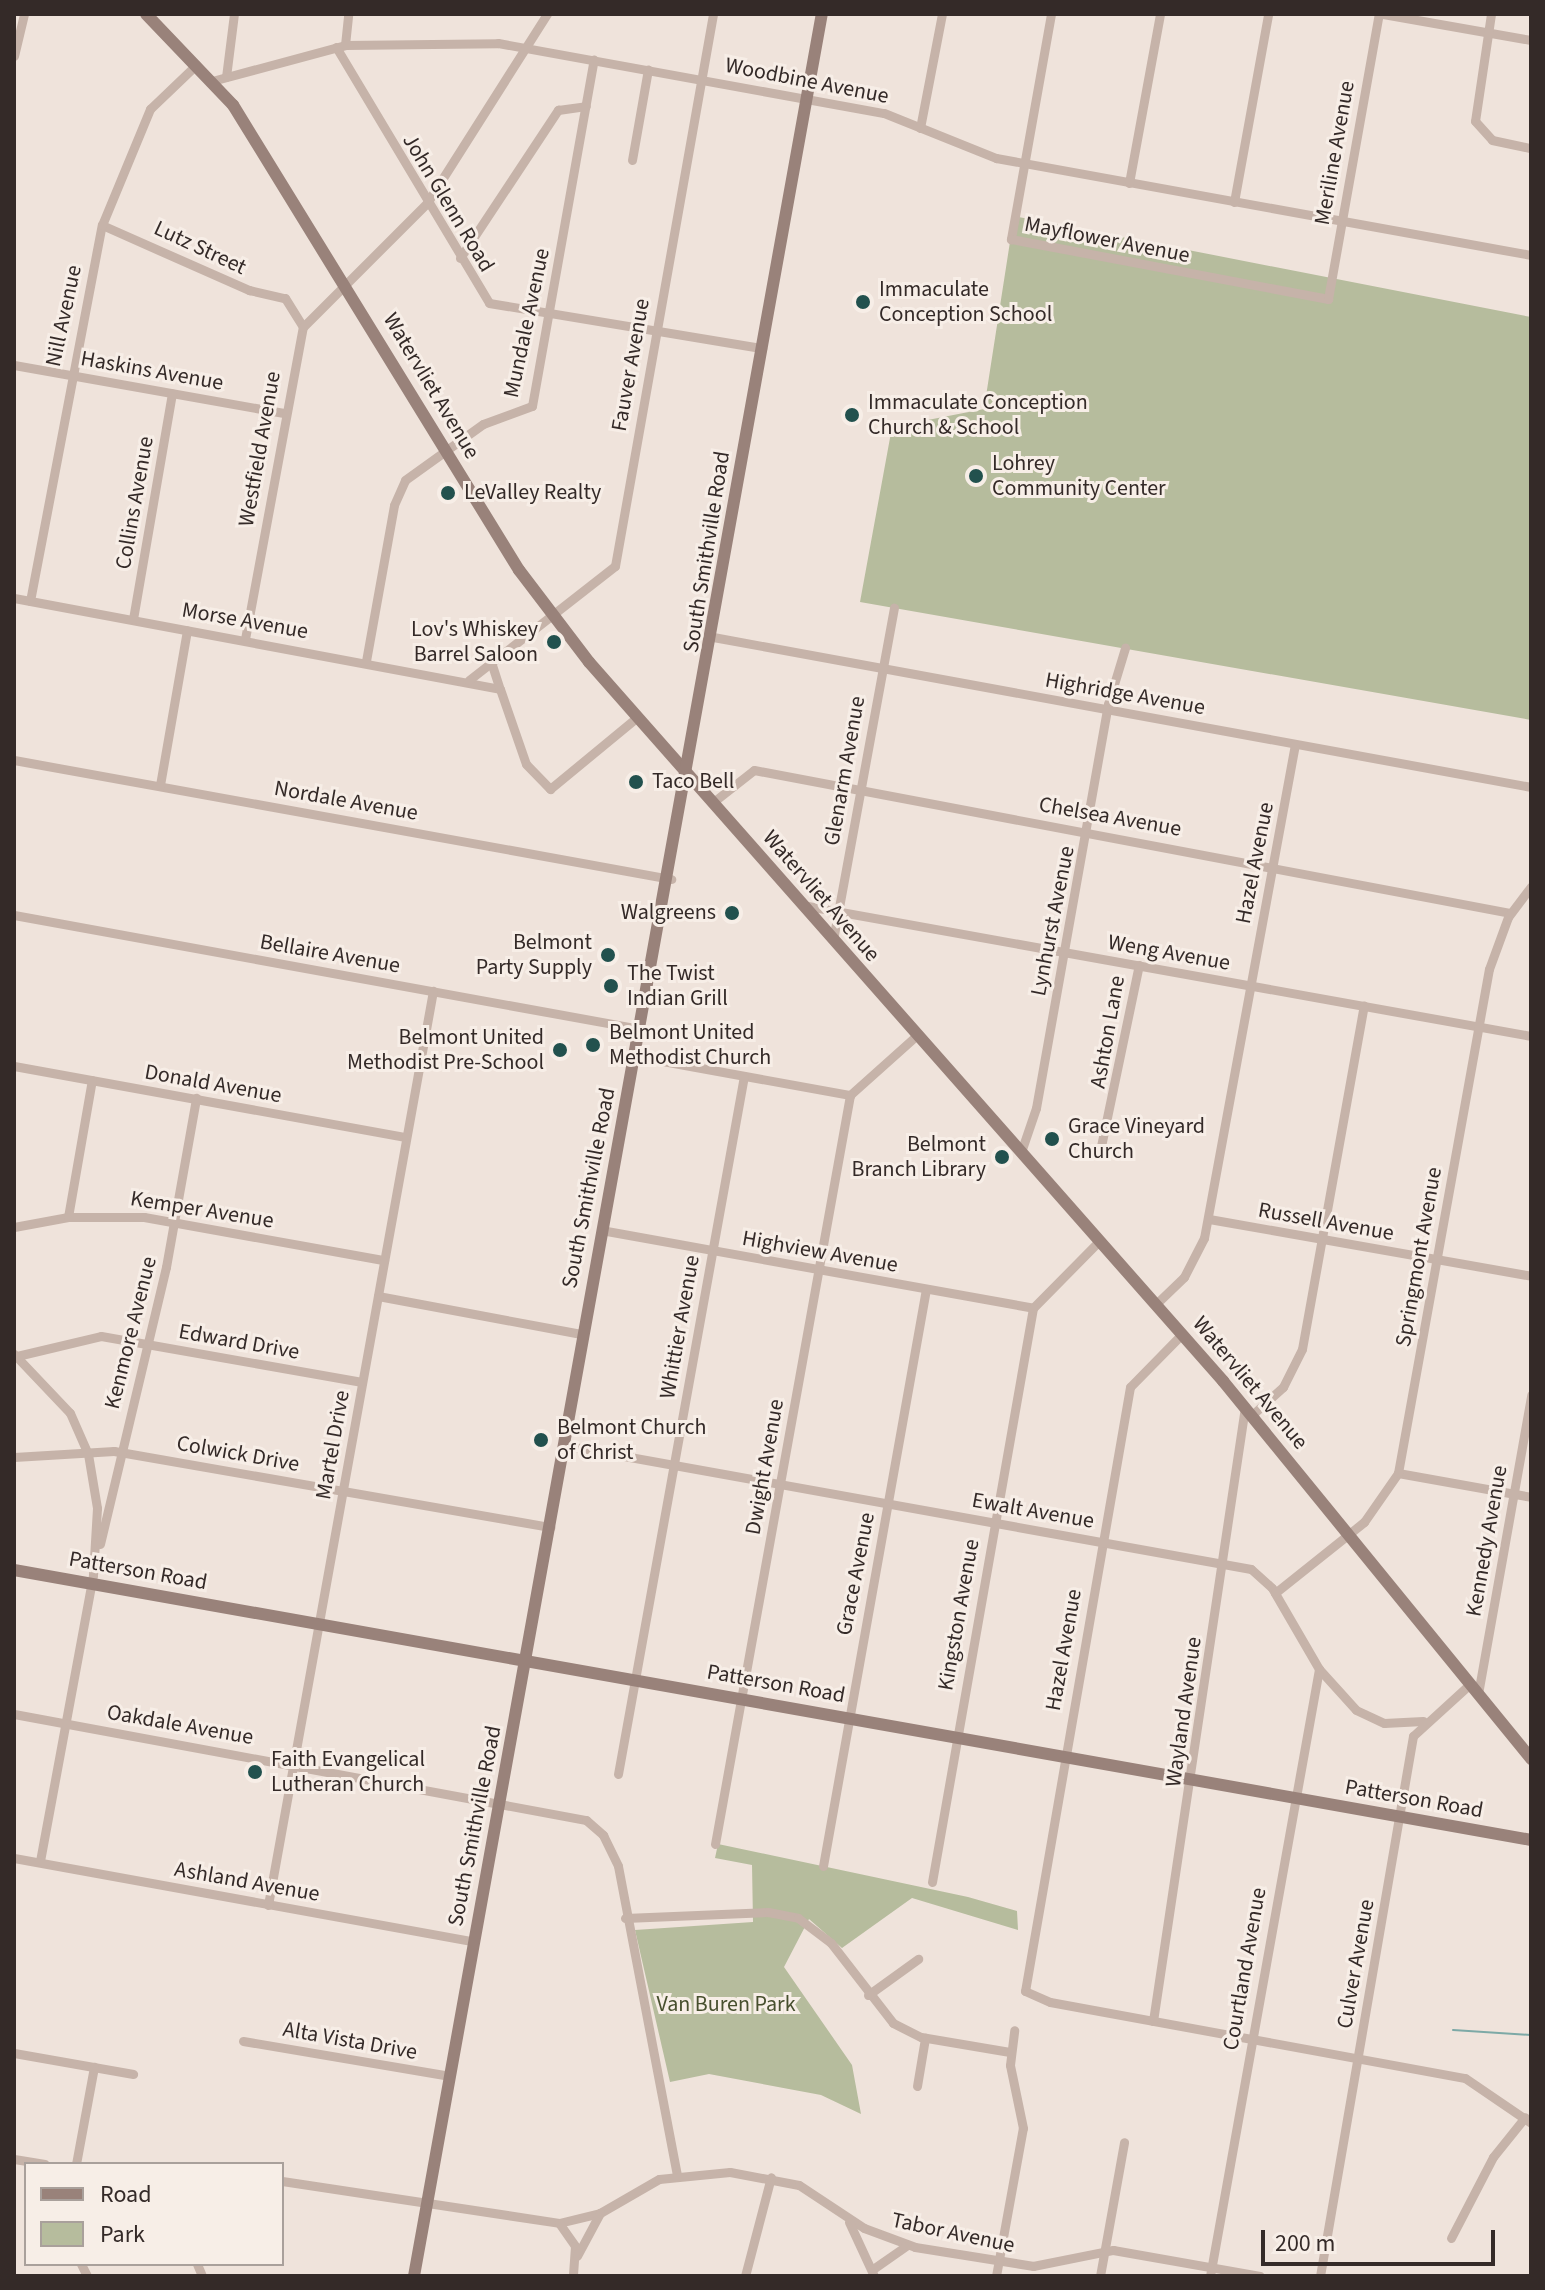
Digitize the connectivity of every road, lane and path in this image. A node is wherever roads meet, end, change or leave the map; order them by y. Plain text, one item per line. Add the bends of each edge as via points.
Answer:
1 (24, 14) edge
2 (146, 14) edge
3 (234, 14) edge
4 (348, 14) edge
5 (547, 14) edge
6 (713, 14) edge
7 (822, 14) edge
8 (942, 14) edge
9 (1051, 14) edge
10 (1160, 14) edge
11 (1268, 14) edge
12 (1381, 14) edge
13 (1491, 14) edge
14 (1487, 33) junction
15 (1531, 40) edge
16 (340, 46) junction
17 (529, 47) junction
18 (14, 56) edge
19 (594, 59) junction
20 (196, 65) junction
21 (648, 69) junction
22 (226, 77) junction
23 (701, 78) junction
24 (212, 81) junction
25 (808, 97) junction
26 (586, 106) junction
27 (920, 128) junction
28 (1531, 148) edge
29 (632, 160) dead end
30 (1024, 164) junction
31 (1129, 183) junction
32 (1234, 202) junction
33 (427, 203) junction
34 (1341, 221) junction
35 (102, 225) junction
36 (1531, 255) edge
37 (460, 258) junction
38 (348, 286) junction
39 (1328, 299) joint
40 (548, 317) junction
41 (303, 327) junction
42 (654, 334) junction
43 (762, 348) junction
44 (14, 365) edge
45 (70, 374) junction
46 (172, 393) junction
47 (284, 413) junction
48 (444, 447) junction
49 (14, 598) edge
50 (30, 601) junction
51 (894, 608) dead end
52 (554, 617) junction
53 (133, 619) junction
54 (187, 630) junction
55 (713, 637) junction
56 (245, 639) junction
57 (1125, 648) dead end
58 (366, 661) junction
59 (492, 665) junction
60 (882, 668) junction
61 (469, 680) junction
62 (500, 689) junction
63 (1108, 710) junction
64 (636, 718) junction
65 (1295, 744) junction
66 (14, 760) edge
67 (689, 778) junction
68 (160, 785) junction
69 (1531, 787) edge
70 (860, 789) junction
71 (712, 803) junction
72 (1088, 831) junction
73 (1273, 865) junction
74 (671, 879) junction
75 (1531, 887) edge
76 (802, 905) junction
77 (838, 912) junction
78 (1510, 913) junction
79 (14, 915) edge
80 (833, 940) junction
81 (1064, 953) junction
82 (1139, 965) junction
83 (1250, 986) junction
84 (433, 991) junction
85 (1364, 1006) junction
86 (1479, 1027) junction
87 (640, 1029) junction
88 (917, 1035) junction
89 (1531, 1036) edge
90 (635, 1056) junction
91 (14, 1066) edge
92 (744, 1076) junction
93 (92, 1080) junction
94 (850, 1095) junction
95 (196, 1098) junction
96 (406, 1137) junction
97 (1100, 1151) dead end
98 (1021, 1152) junction
99 (68, 1217) junction
100 (1209, 1219) junction
101 (175, 1222) junction
102 (14, 1227) edge
103 (601, 1230) junction
104 (1100, 1240) junction
105 (1323, 1240) junction
106 (712, 1251) junction
107 (384, 1260) junction
108 (1437, 1260) junction
109 (819, 1270) junction
110 (1531, 1276) edge
111 (926, 1289) junction
112 (378, 1296) junction
113 (1156, 1304) junction
114 (1033, 1308) junction
115 (582, 1334) junction
116 (1182, 1334) junction
117 (146, 1343) junction
118 (16, 1355) edge
119 (362, 1382) junction
120 (1531, 1395) edge
121 (1249, 1411) junction
122 (563, 1445) junction
123 (120, 1452) junction
124 (88, 1454) junction
125 (14, 1457) edge
126 (673, 1464) junction
127 (1398, 1473) junction
128 (781, 1484) junction
129 (343, 1490) junction
130 (1513, 1494) junction
131 (1531, 1497) edge
132 (888, 1503) junction
133 (995, 1522) junction
134 (550, 1527) junction
135 (1348, 1534) junction
136 (1102, 1542) junction
137 (1222, 1563) junction
138 (14, 1570) edge
139 (92, 1579) junction
140 (1275, 1593) junction
141 (319, 1624) junction
142 (527, 1658) junction
143 (1319, 1669) junction
144 (634, 1678) junction
145 (1474, 1689) junction
146 (741, 1698) junction
147 (14, 1714) edge
148 (849, 1717) junction
149 (1423, 1721) junction
150 (66, 1723) junction
151 (956, 1737) junction
152 (1063, 1756) junction
153 (1531, 1759) edge
154 (293, 1763) junction
155 (618, 1774) dead end
156 (1193, 1780) junction
157 (1293, 1797) junction
158 (500, 1800) junction
159 (1399, 1816) junction
160 (1531, 1840) edge
161 (715, 1844) dead end
162 (14, 1858) edge
163 (40, 1862) junction
164 (823, 1866) dead end
165 (932, 1882) dead end
166 (268, 1905) junction
167 (625, 1918) junction
168 (474, 1942) junction
169 (918, 1959) dead end
170 (868, 1995) junction
171 (1153, 2021) junction
172 (1014, 2030) dead end
173 (925, 2038) junction
174 (1251, 2038) junction
175 (243, 2041) dead end
176 (1010, 2052) junction
177 (14, 2053) edge
178 (1358, 2057) junction
179 (94, 2067) junction
180 (133, 2074) dead end
181 (450, 2076) junction
182 (917, 2086) dead end
183 (1528, 2120) edge
184 (1124, 2142) dead end
185 (76, 2162) edge
186 (677, 2175) junction
187 (771, 2177) junction
188 (284, 2181) edge
189 (427, 2203) junction
190 (600, 2213) junction
191 (842, 2213) junction
192 (559, 2223) junction
193 (1451, 2238) dead end
194 (911, 2246) junction
195 (1106, 2250) junction
196 (576, 2259) junction
197 (999, 2262) junction
198 (873, 2272) edge
199 (1211, 2272) edge
200 (414, 2276) edge
201 (573, 2276) edge
202 (745, 2276) edge
203 (996, 2276) edge
204 (1100, 2276) edge
205 (1260, 2276) edge
206 (1320, 2276) edge

1 - 18 street
2 - 20 main road, Watervliet Avenue
3 - 22 street
4 - 16 street
5 - 17 street
6 - 23 street, Fauver Avenue
7 - 25 main road, South Smithville Road
8 - 27 street
9 - 30 street, Mayflower Avenue
10 - 31 street
11 - 32 street
12 - 14 street
12 - 34 street, Meriline Avenue
13 - 14 street
14 - 15 street
14 - 28 street via 1474,113 1482,133
16 - 17 street, Woodbine Avenue via 441,39
16 - 22 street, Woodbine Avenue
16 - 33 street, John Glenn Road
17 - 19 street, Woodbine Avenue
17 - 33 street
19 - 21 street, Woodbine Avenue
19 - 26 street, Mundale Avenue
20 - 24 main road, Watervliet Avenue
20 - 35 street, Nill Avenue via 148,112
21 - 23 street, Woodbine Avenue
21 - 29 street
22 - 24 street, Woodbine Avenue
23 - 25 street, Woodbine Avenue
23 - 42 street, Fauver Avenue
24 - 38 main road, Watervliet Avenue
25 - 27 street, Woodbine Avenue
25 - 43 main road, South Smithville Road
26 - 37 street via 558,110
26 - 40 street, Mundale Avenue
27 - 30 street, Woodbine Avenue
30 - 31 street, Woodbine Avenue
30 - 39 street, Mayflower Avenue via 1011,239
31 - 32 street, Woodbine Avenue
32 - 34 street, Woodbine Avenue
33 - 37 street, John Glenn Road
33 - 38 street
34 - 36 street, Woodbine Avenue
34 - 39 street, Meriline Avenue
35 - 41 street, Lutz Street via 249,290 285,298
35 - 45 street, Nill Avenue
37 - 40 street, John Glenn Road via 489,303
38 - 41 street
38 - 48 main road, Watervliet Avenue
40 - 42 street, John Glenn Road
40 - 48 street, Mundale Avenue via 529,410
41 - 47 street, Westfield Avenue
42 - 43 street, John Glenn Road
42 - 52 street, Fauver Avenue via 615,566
43 - 55 main road, South Smithville Road
44 - 45 street, Haskins Avenue
45 - 46 street, Haskins Avenue
45 - 50 street, Nill Avenue
46 - 47 street, Haskins Avenue
46 - 53 street, Collins Avenue
47 - 56 street, Westfield Avenue
48 - 52 main road, Watervliet Avenue
48 - 58 street, Mundale Avenue via 411,473 394,505
49 - 50 street, Morse Avenue
50 - 53 street, Morse Avenue
51 - 60 street, Glenarm Avenue
52 - 59 street, Fauver Avenue
52 - 64 main road, Watervliet Avenue
53 - 54 street, Morse Avenue
54 - 56 street, Morse Avenue
54 - 68 street
55 - 60 street, Highridge Avenue
55 - 67 main road, South Smithville Road
56 - 58 street, Morse Avenue
57 - 63 street, Lynhurst Avenue
58 - 61 street, Morse Avenue
59 - 61 street
59 - 62 street
60 - 63 street, Highridge Avenue
60 - 70 street, Glenarm Avenue
61 - 62 street, Morse Avenue
62 - 64 street via 526,764 550,789
63 - 65 street, Highridge Avenue
63 - 72 street, Lynhurst Avenue
64 - 67 main road, Watervliet Avenue
65 - 69 street, Highridge Avenue
65 - 73 street, Hazel Avenue
66 - 68 street, Nordale Avenue
67 - 71 main road, Watervliet Avenue
67 - 74 main road, South Smithville Road
68 - 74 street, Nordale Avenue
70 - 71 street, Chelsea Avenue via 754,770
70 - 72 street, Chelsea Avenue
70 - 77 street, Glenarm Avenue
71 - 76 main road, Watervliet Avenue
72 - 73 street, Chelsea Avenue
72 - 81 street, Lynhurst Avenue
73 - 78 street, Chelsea Avenue
73 - 83 street, Hazel Avenue
74 - 87 main road, South Smithville Road
75 - 78 street, Springmont Avenue
76 - 77 street, Weng Avenue
76 - 80 main road, Watervliet Avenue
77 - 80 street, Glenarm Avenue
77 - 81 street, Weng Avenue
78 - 86 street, Springmont Avenue via 1493,951
79 - 84 street, Bellaire Avenue
80 - 88 main road, Watervliet Avenue
81 - 82 street, Weng Avenue
81 - 98 street, Lynhurst Avenue
82 - 83 street, Weng Avenue
82 - 97 street, Ashton Lane
83 - 85 street, Weng Avenue
83 - 100 street, Hazel Avenue
84 - 87 street, Bellaire Avenue
84 - 96 street, Martel Drive
85 - 86 street, Weng Avenue
85 - 105 street
86 - 89 street, Weng Avenue
86 - 108 street, Springmont Avenue
87 - 90 main road, South Smithville Road
88 - 94 street
88 - 98 main road, Watervliet Avenue
90 - 92 street
90 - 103 main road, South Smithville Road
91 - 93 street, Donald Avenue
92 - 94 street
92 - 106 street, Whittier Avenue
93 - 95 street, Donald Avenue
93 - 99 street
94 - 109 street, Dwight Avenue
95 - 96 street, Donald Avenue
95 - 101 street, Kenmore Avenue
96 - 107 street, Martel Drive
98 - 104 main road, Watervliet Avenue
99 - 101 street, Kemper Avenue
99 - 102 street, Kemper Avenue
100 - 105 street, Russell Avenue
100 - 113 street, Hazel Avenue via 1193,1262
101 - 107 street, Kemper Avenue
101 - 117 street, Kenmore Avenue
103 - 106 street, Highview Avenue
103 - 115 main road, South Smithville Road
104 - 113 main road, Watervliet Avenue
104 - 114 street
105 - 108 street, Russell Avenue
105 - 121 street via 1295,1367
106 - 109 street, Highview Avenue
106 - 126 street, Whittier Avenue
107 - 112 street, Martel Drive
108 - 110 street, Russell Avenue
108 - 127 street, Springmont Avenue
109 - 111 street, Highview Avenue
109 - 128 street, Dwight Avenue
111 - 114 street, Highview Avenue
111 - 132 street, Grace Avenue
112 - 115 street
112 - 119 street, Martel Drive
113 - 116 main road, Watervliet Avenue
114 - 133 street, Kingston Avenue
115 - 122 main road, South Smithville Road
116 - 121 main road, Watervliet Avenue
116 - 136 street, Hazel Avenue via 1133,1376
117 - 118 street, Edward Drive via 84,1336
117 - 119 street, Edward Drive
117 - 123 street, Kenmore Avenue
118 - 124 street, Kenmore Avenue via 55,1392
119 - 129 street, Martel Drive
120 - 130 street, Kennedy Avenue
121 - 135 main road, Watervliet Avenue
121 - 137 street, Wayland Avenue
122 - 126 street, Ewalt Avenue
122 - 134 main road, South Smithville Road
123 - 124 street, Colwick Drive
123 - 129 street, Colwick Drive
123 - 139 street, Kenmore Avenue
124 - 125 street, Colwick Drive
124 - 139 street, Kenmore Avenue via 97,1508
126 - 128 street, Ewalt Avenue
126 - 144 street, Whittier Avenue
127 - 130 street
127 - 135 street, Springmont Avenue
128 - 132 street, Ewalt Avenue
128 - 146 street, Dwight Avenue
129 - 134 street, Colwick Drive
129 - 141 street, Martel Drive
130 - 131 street
130 - 145 street, Kennedy Avenue
132 - 133 street, Ewalt Avenue
132 - 148 street, Grace Avenue
133 - 136 street, Ewalt Avenue
133 - 151 street, Kingston Avenue
134 - 142 main road, South Smithville Road
135 - 140 street, Springmont Avenue
135 - 145 main road, Watervliet Avenue
136 - 137 street, Ewalt Avenue
136 - 152 street, Hazel Avenue
137 - 140 street, Ewalt Avenue via 1258,1573
137 - 156 street, Wayland Avenue
138 - 139 main road, Patterson Road
139 - 141 main road, Patterson Road
139 - 150 street, Kenmore Avenue
140 - 143 street, Ewalt Avenue
141 - 142 main road, Patterson Road
141 - 154 street, Martel Drive
142 - 144 main road, Patterson Road
142 - 158 main road, South Smithville Road
143 - 149 street, Ewalt Avenue via 1364,1716 1398,1725
143 - 157 street, Courtland Avenue
144 - 146 main road, Patterson Road
144 - 155 street, Whittier Avenue
145 - 149 street
145 - 153 main road, Watervliet Avenue
146 - 148 main road, Patterson Road
146 - 161 street, Dwight Avenue
147 - 150 street, Oakdale Avenue
148 - 151 main road, Patterson Road
148 - 164 street, Grace Avenue
149 - 159 street, Culver Avenue via 1413,1736
150 - 154 street, Oakdale Avenue
150 - 163 street, Kenmore Avenue
151 - 152 main road, Patterson Road
151 - 165 street, Kingston Avenue
152 - 156 main road, Patterson Road
152 - 171 street, Hazel Avenue via 1027,1995
154 - 158 street, Oakdale Avenue
154 - 166 street, Martel Drive
156 - 157 main road, Patterson Road
156 - 171 street, Wayland Avenue
157 - 159 main road, Patterson Road
157 - 174 street, Courtland Avenue
158 - 167 street, Oakdale Avenue via 562,1811 595,1827 615,1855
158 - 168 main road, South Smithville Road
159 - 160 main road, Patterson Road
159 - 178 street, Culver Avenue
162 - 163 street, Ashland Avenue
163 - 166 street, Ashland Avenue
166 - 168 street, Ashland Avenue
167 - 170 street via 768,1912 798,1918 825,1936
167 - 186 street, Oakdale Avenue
168 - 181 main road, South Smithville Road
169 - 170 street
170 - 173 street via 893,2023
171 - 174 street
172 - 176 street
173 - 176 street
173 - 182 street
174 - 178 street
174 - 199 street, Courtland Avenue
175 - 181 street, Alta Vista Drive
176 - 197 street via 1023,2128
177 - 179 street
178 - 183 street via 1465,2078
178 - 206 street, Culver Avenue
179 - 180 street
179 - 185 street
181 - 189 main road, South Smithville Road
183 - 193 street via 1493,2157
184 - 195 street
186 - 187 street, Tabor Avenue
186 - 190 street, Tabor Avenue
187 - 191 street, Tabor Avenue via 812,2191
187 - 202 street
188 - 189 street, Tabor Avenue
189 - 192 street, Tabor Avenue
189 - 200 main road, South Smithville Road
190 - 192 street, Tabor Avenue
190 - 196 street
191 - 194 street, Tabor Avenue
191 - 198 street
192 - 196 street
194 - 197 street, Tabor Avenue
194 - 198 street
195 - 197 street, Tabor Avenue via 1045,2265
195 - 199 street, Tabor Avenue
195 - 204 street
196 - 201 street
197 - 203 street
199 - 205 street, Tabor Avenue

